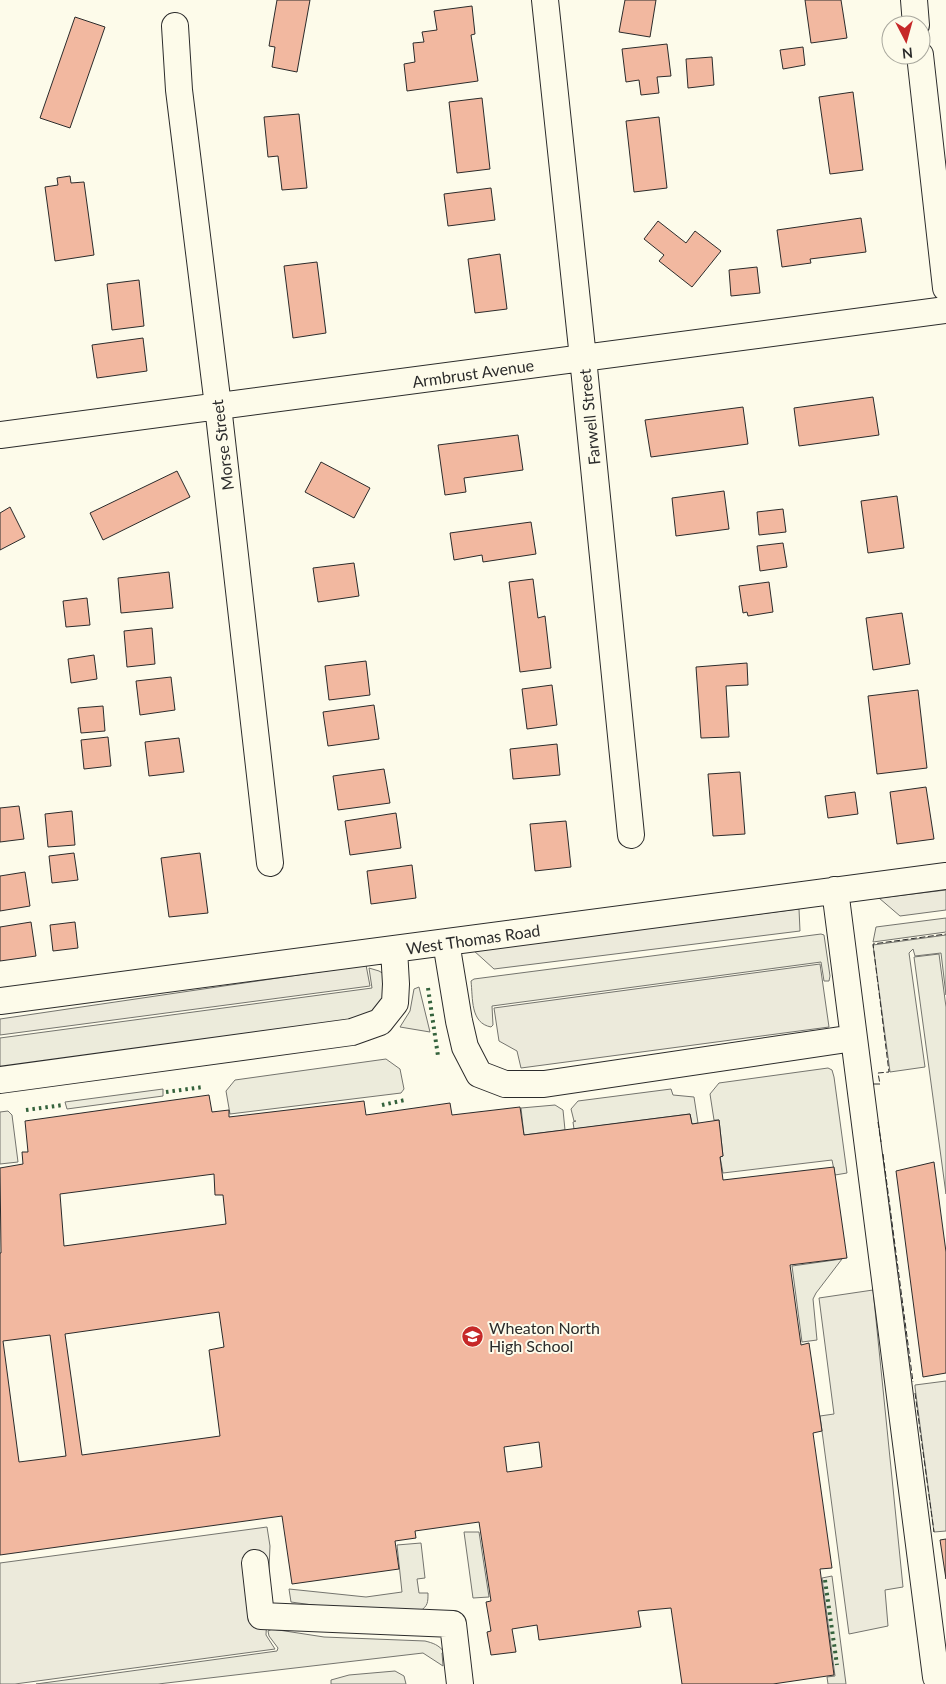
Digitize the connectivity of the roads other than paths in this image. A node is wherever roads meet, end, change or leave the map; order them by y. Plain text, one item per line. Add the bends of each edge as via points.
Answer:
1 (545, 0) edge
2 (914, 0) edge
3 (915, 15) edge
4 (175, 26) dead end
5 (921, 65) edge
6 (946, 288) edge
7 (946, 310) edge
8 (583, 358) junction
9 (218, 406) junction
10 (0, 435) edge
11 (631, 835) dead end
12 (270, 863) dead end
13 (946, 876) edge
14 (835, 890) junction
15 (446, 942) junction
16 (394, 950) junction
17 (0, 1001) edge
18 (854, 1038) junction
19 (0, 1080) edge
20 (255, 1563) dead end
21 (460, 1677) edge
22 (936, 1677) dead end

1 - 8 street, Farwell Street
2 - 3 street
4 - 9 street, Morse Street via 179,90
5 - 6 street
7 - 8 street, Armbrust Avenue
8 - 9 street, Armbrust Avenue
8 - 11 street, Farwell Street
9 - 10 street, Armbrust Avenue
9 - 12 street, Morse Street
13 - 14 street, West Thomas Road
14 - 15 street, West Thomas Road
14 - 18 street
15 - 16 street, West Thomas Road
15 - 18 street via 465,1047 478,1074 505,1084 544,1084
16 - 17 street, West Thomas Road
16 - 19 street via 395,1003 380,1022 352,1032
18 - 22 street
20 - 21 street via 261,1616 453,1624

